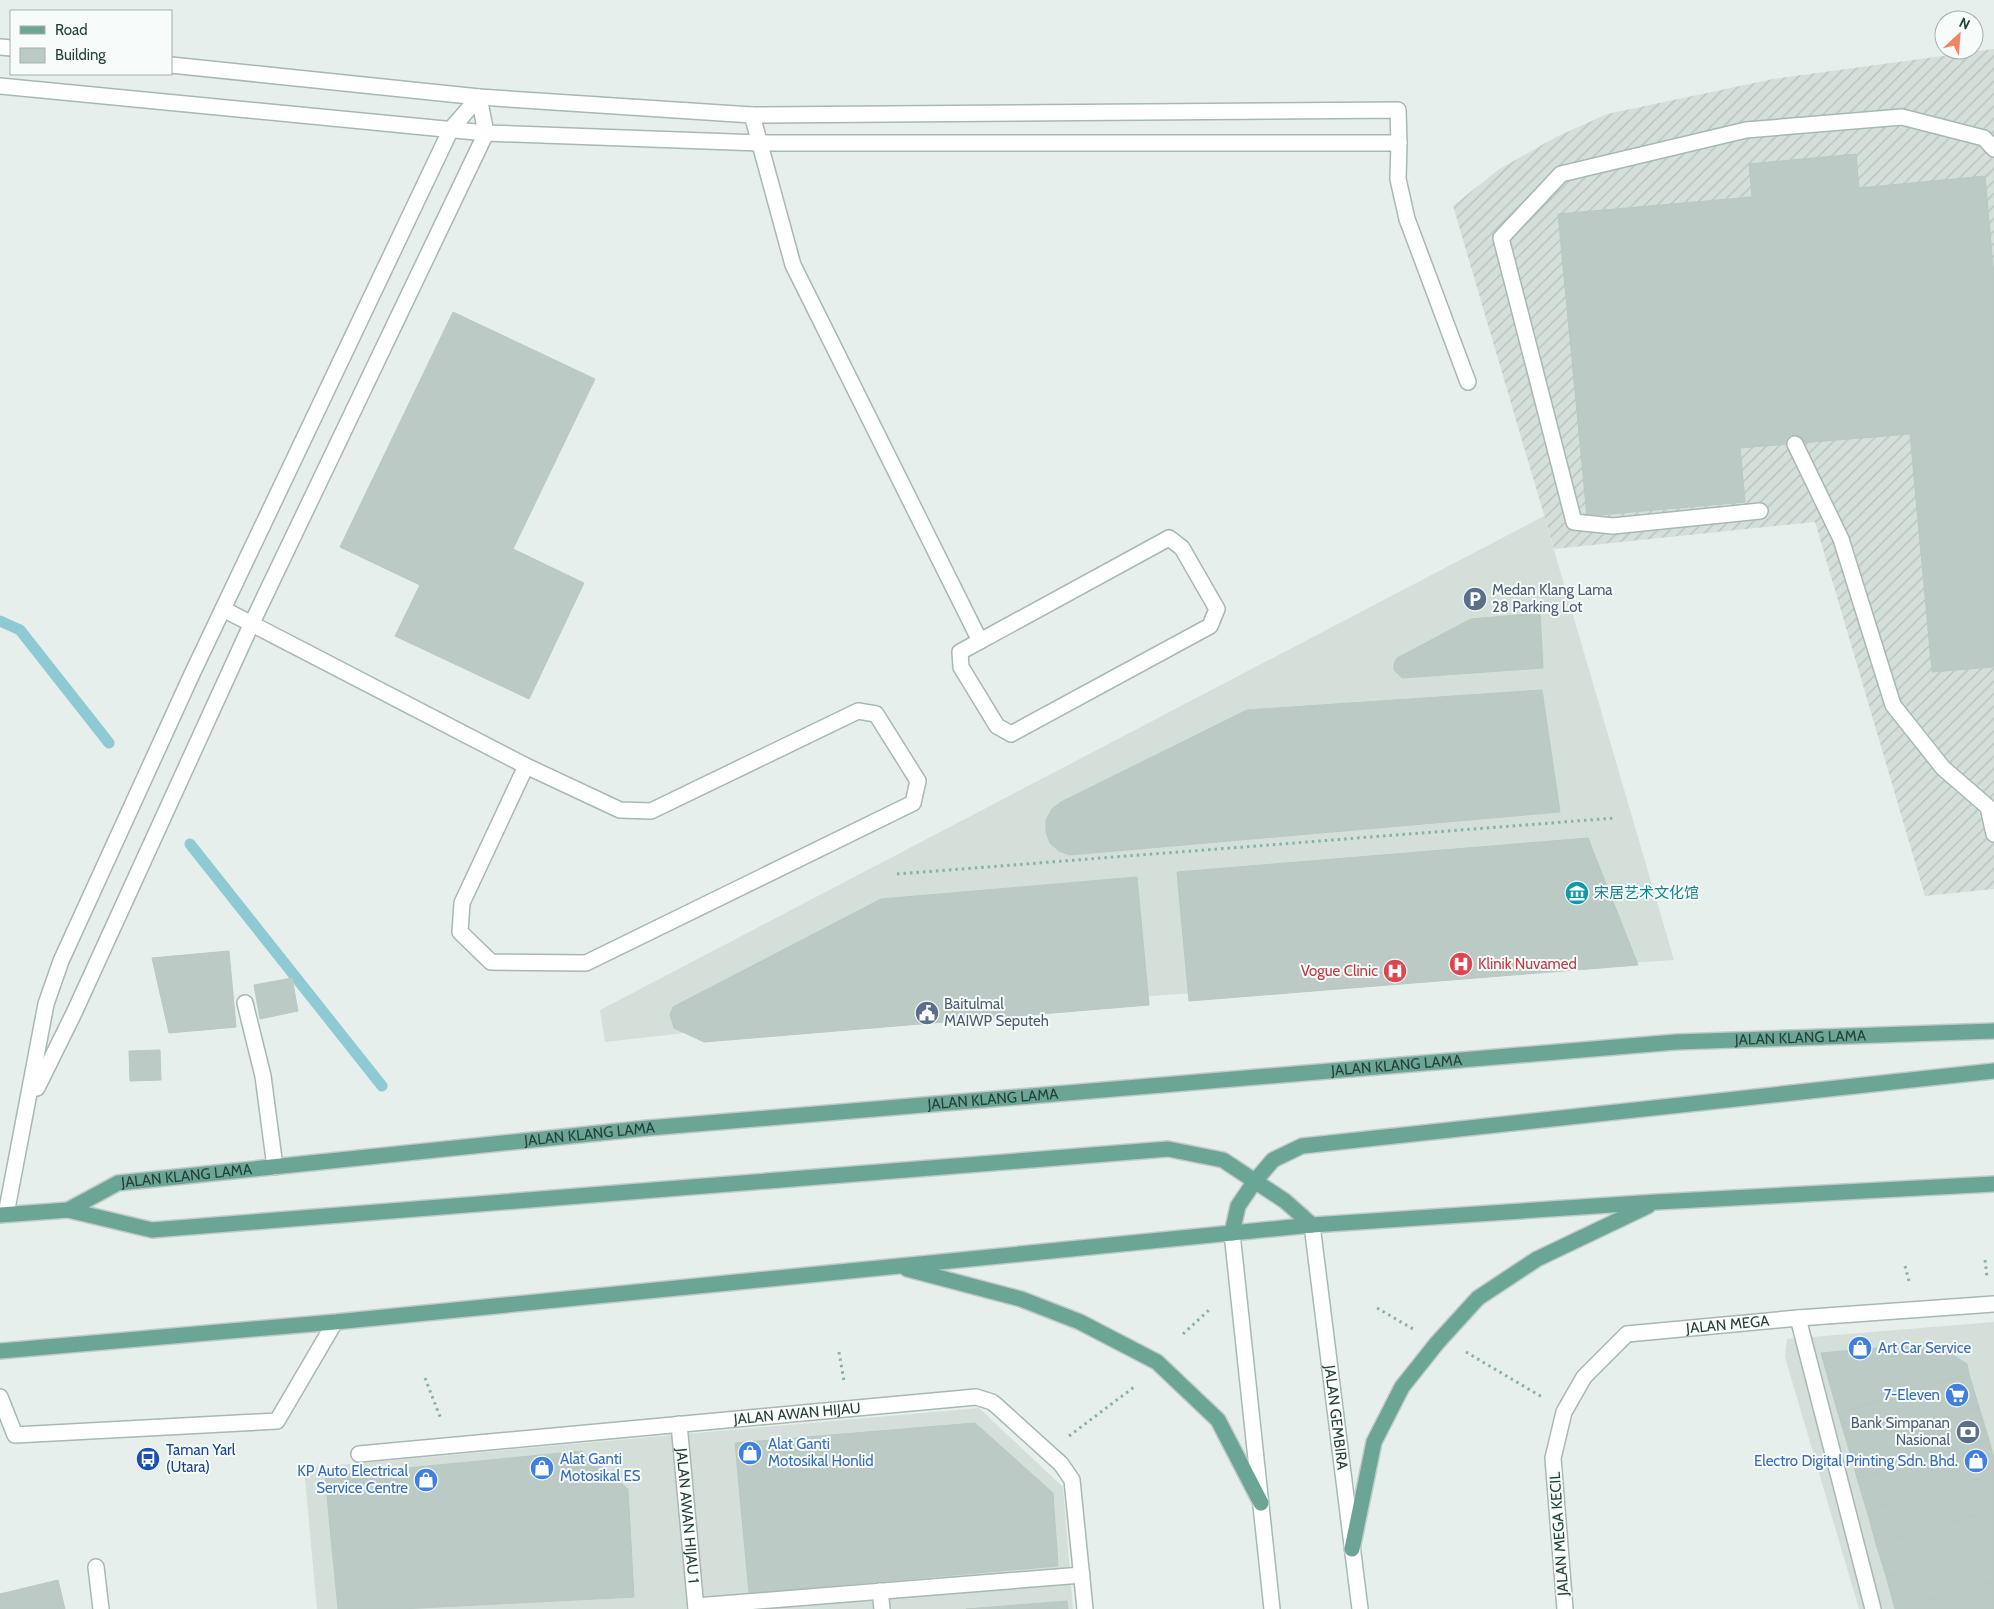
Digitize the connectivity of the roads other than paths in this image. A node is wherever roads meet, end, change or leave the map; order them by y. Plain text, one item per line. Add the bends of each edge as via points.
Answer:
1 (172, 65) edge
2 (0, 86) edge
3 (479, 97) junction
4 (752, 115) junction
5 (451, 130) junction
6 (486, 132) junction
7 (760, 143) junction
8 (1399, 143) junction
9 (1994, 150) edge
10 (1468, 382) dead end
11 (1795, 444) dead end
12 (1760, 511) dead end
13 (223, 609) junction
14 (251, 625) junction
15 (980, 641) junction
16 (526, 766) junction
17 (1991, 806) edge
18 (1994, 834) edge
19 (246, 1003) dead end
20 (1994, 1030) edge
21 (1994, 1071) edge
22 (28, 1105) junction
23 (275, 1166) junction
24 (1255, 1180) junction
25 (1994, 1184) edge
26 (1656, 1202) junction
27 (68, 1210) junction
28 (3, 1215) edge
29 (1312, 1225) junction
30 (1232, 1233) junction
31 (899, 1266) junction
32 (1994, 1304) edge
33 (1976, 1305) junction
34 (1994, 1315) edge
35 (1798, 1318) junction
36 (335, 1322) junction
37 (0, 1351) edge
38 (0, 1397) edge
39 (679, 1424) junction
40 (359, 1454) dead end
41 (1553, 1458) joint
42 (1261, 1503) junction
43 (1352, 1549) junction
44 (96, 1567) dead end
45 (1082, 1575) junction
46 (880, 1591) junction
47 (696, 1607) edge
48 (101, 1609) edge
49 (882, 1609) edge
50 (1085, 1609) edge
51 (1272, 1609) edge
52 (1360, 1609) edge
53 (1565, 1609) edge
54 (1873, 1609) edge

1 - 3 street
2 - 5 street
3 - 4 street
3 - 5 street
3 - 6 street
4 - 7 street
4 - 8 street via 1398,110
5 - 6 street
5 - 13 street
6 - 7 street
6 - 14 street
7 - 8 street
7 - 15 street via 793,265
8 - 10 street via 1398,179 1407,219
9 - 12 street via 1984,138 1902,117 1746,130 1560,174 1502,238 1574,522 1613,526
11 - 17 street via 1841,539 1893,705 1943,768
13 - 14 street
13 - 22 street via 61,961 46,1004
14 - 16 street
14 - 22 street via 74,1013
15 - 15 street via 1169,538 1182,548 1217,609 1210,626 1011,734 997,726 961,667 960,652
16 - 16 street via 620,810 651,811 858,711 876,714 918,781 913,803 586,963 491,962 460,932 462,903
17 - 18 street
19 - 23 street via 263,1076
20 - 23 main road, JALAN KLANG LAMA via 1666,1043 648,1128
21 - 24 main road via 1302,1146 1273,1160
22 - 28 street
23 - 27 main road, JALAN KLANG LAMA via 118,1183
24 - 27 main road via 1223,1160 1168,1149 152,1230
24 - 29 main road via 1285,1200
24 - 30 main road via 1238,1206
25 - 26 main road
26 - 29 main road
26 - 43 main road via 1536,1258 1478,1298 1437,1343 1402,1387 1374,1442
27 - 28 main road, JALAN KLANG LAMA
29 - 30 main road
29 - 43 street, JALAN GEMBIRA
30 - 31 main road
30 - 42 street
31 - 36 main road
31 - 42 main road via 1021,1299 1080,1322 1157,1362 1218,1420
32 - 33 street, JALAN MEGA
33 - 34 street
33 - 35 street, JALAN MEGA
35 - 41 street, JALAN MEGA via 1627,1334 1584,1377 1564,1412
35 - 54 street
36 - 37 main road
36 - 38 street via 277,1421 16,1435
39 - 40 street, JALAN AWAN HIJAU
39 - 45 street, JALAN AWAN HIJAU via 976,1397 992,1402 1068,1472 1075,1490
39 - 47 street, JALAN AWAN HIJAU 1
41 - 53 street, JALAN MEGA KECIL
42 - 51 street
43 - 52 street, JALAN GEMBIRA
44 - 48 street
45 - 46 street
45 - 50 street, JALAN AWAN HIJAU
46 - 47 street
46 - 49 street

